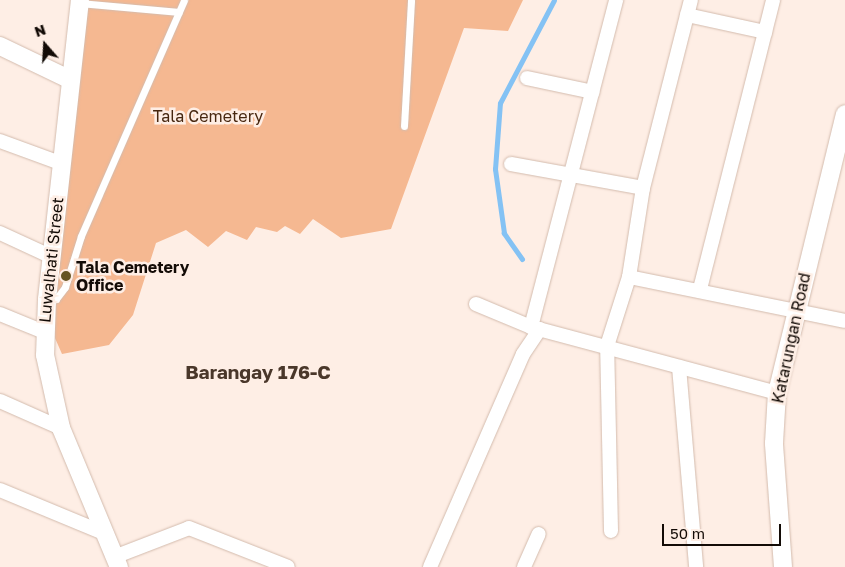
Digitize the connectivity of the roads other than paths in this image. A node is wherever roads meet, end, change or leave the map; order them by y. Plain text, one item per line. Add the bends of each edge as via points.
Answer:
1 (184, 0) edge
2 (411, 0) edge
3 (616, 0) edge
4 (691, 0) edge
5 (773, 0) edge
6 (80, 2) edge
7 (179, 12) junction
8 (687, 15) junction
9 (765, 32) junction
10 (0, 46) edge
11 (527, 78) dead end
12 (69, 79) junction
13 (593, 92) junction
14 (845, 114) edge
15 (404, 126) dead end
16 (0, 141) edge
17 (60, 163) junction
18 (511, 164) dead end
19 (573, 173) junction
20 (643, 188) junction
21 (0, 233) edge
22 (52, 257) junction
23 (630, 277) junction
24 (700, 289) junction
25 (47, 299) junction
26 (476, 304) dead end
27 (795, 311) junction
28 (0, 314) edge
29 (845, 322) edge
30 (536, 328) junction
31 (44, 332) junction
32 (607, 346) junction
33 (679, 367) junction
34 (777, 394) junction
35 (0, 401) edge
36 (61, 428) junction
37 (0, 490) edge
38 (611, 531) dead end
39 (104, 533) junction
40 (539, 534) dead end
41 (117, 562) edge
42 (288, 567) edge
43 (430, 567) edge
44 (524, 567) edge
45 (696, 567) edge
46 (783, 567) edge

1 - 7 lane
2 - 15 lane
3 - 13 street
4 - 8 street
5 - 9 street
6 - 7 lane
6 - 12 street, Luwalhati Street
7 - 25 lane via 81,236 64,287 56,299
8 - 9 street
8 - 20 street
9 - 24 street
10 - 12 street
11 - 13 street
12 - 17 street, Luwalhati Street
13 - 19 street
14 - 27 street, Katarungan Road
16 - 17 street
17 - 22 street, Luwalhati Street
18 - 19 street
19 - 20 street
19 - 30 street
20 - 23 street
21 - 22 street
22 - 25 street, Luwalhati Street
23 - 24 street
23 - 32 street
24 - 27 street
25 - 31 street, Luwalhati Street
26 - 30 street
27 - 29 street
27 - 34 street, Katarungan Road
28 - 31 street
30 - 32 street
30 - 43 street
31 - 36 street, Luwalhati Street via 47,378
32 - 33 street
32 - 38 street
33 - 34 street
33 - 45 street
34 - 46 street, Katarungan Road via 774,443
35 - 36 street
36 - 39 street, Luwalhati Street
37 - 39 street
39 - 41 street, Luwalhati Street
40 - 44 street
41 - 42 street via 189,528

